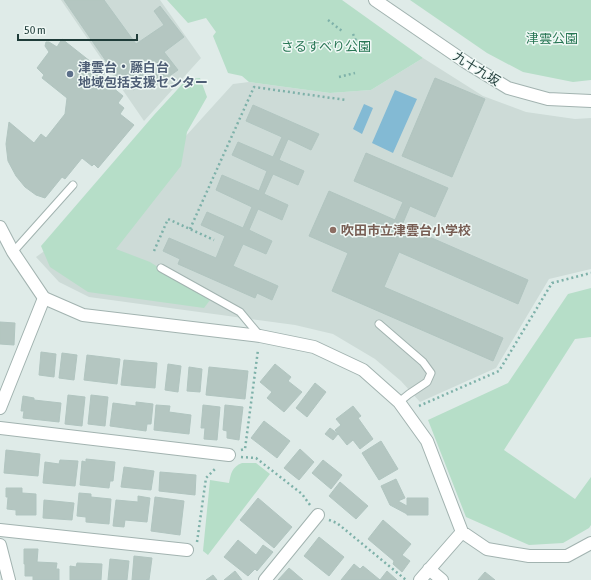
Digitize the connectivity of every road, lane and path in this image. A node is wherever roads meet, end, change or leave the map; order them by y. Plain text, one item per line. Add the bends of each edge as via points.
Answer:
1 (376, 0) edge
2 (328, 20) dead end
3 (342, 31) dead end
4 (353, 34) dead end
5 (360, 50) dead end
6 (355, 73) dead end
7 (339, 77) dead end
8 (346, 100) dead end
9 (591, 101) edge
10 (73, 185) dead end
11 (0, 227) edge
12 (190, 229) junction
13 (214, 240) dead end
14 (154, 251) dead end
15 (13, 252) junction
16 (161, 268) dead end
17 (591, 273) edge
18 (44, 298) junction
19 (379, 324) dead end
20 (260, 336) junction
21 (399, 402) junction
22 (419, 406) dead end
23 (0, 408) edge
24 (0, 428) edge
25 (229, 455) dead end
26 (318, 515) dead end
27 (0, 530) edge
28 (462, 532) junction
29 (591, 543) edge
30 (0, 545) edge
31 (187, 550) dead end
32 (429, 569) junction
33 (9, 580) edge
34 (265, 580) edge
35 (420, 580) edge
36 (442, 580) edge

1 - 9 street, 九十九坂 via 508,88 548,99
2 - 3 path
4 - 5 path
6 - 7 path
8 - 12 path via 254,87
10 - 15 lane
11 - 15 street
12 - 13 path
12 - 14 path via 168,219
15 - 18 street
16 - 20 lane via 240,312
17 - 22 path via 552,283 499,371
18 - 20 street via 83,316
18 - 23 street
19 - 21 lane via 423,362 431,373 427,382
20 - 21 street via 321,350 363,370
21 - 28 street via 428,442
24 - 25 street
26 - 34 street
27 - 31 street
28 - 29 street via 487,549 529,556 567,556
28 - 32 street
30 - 33 street
32 - 35 street
32 - 36 street

